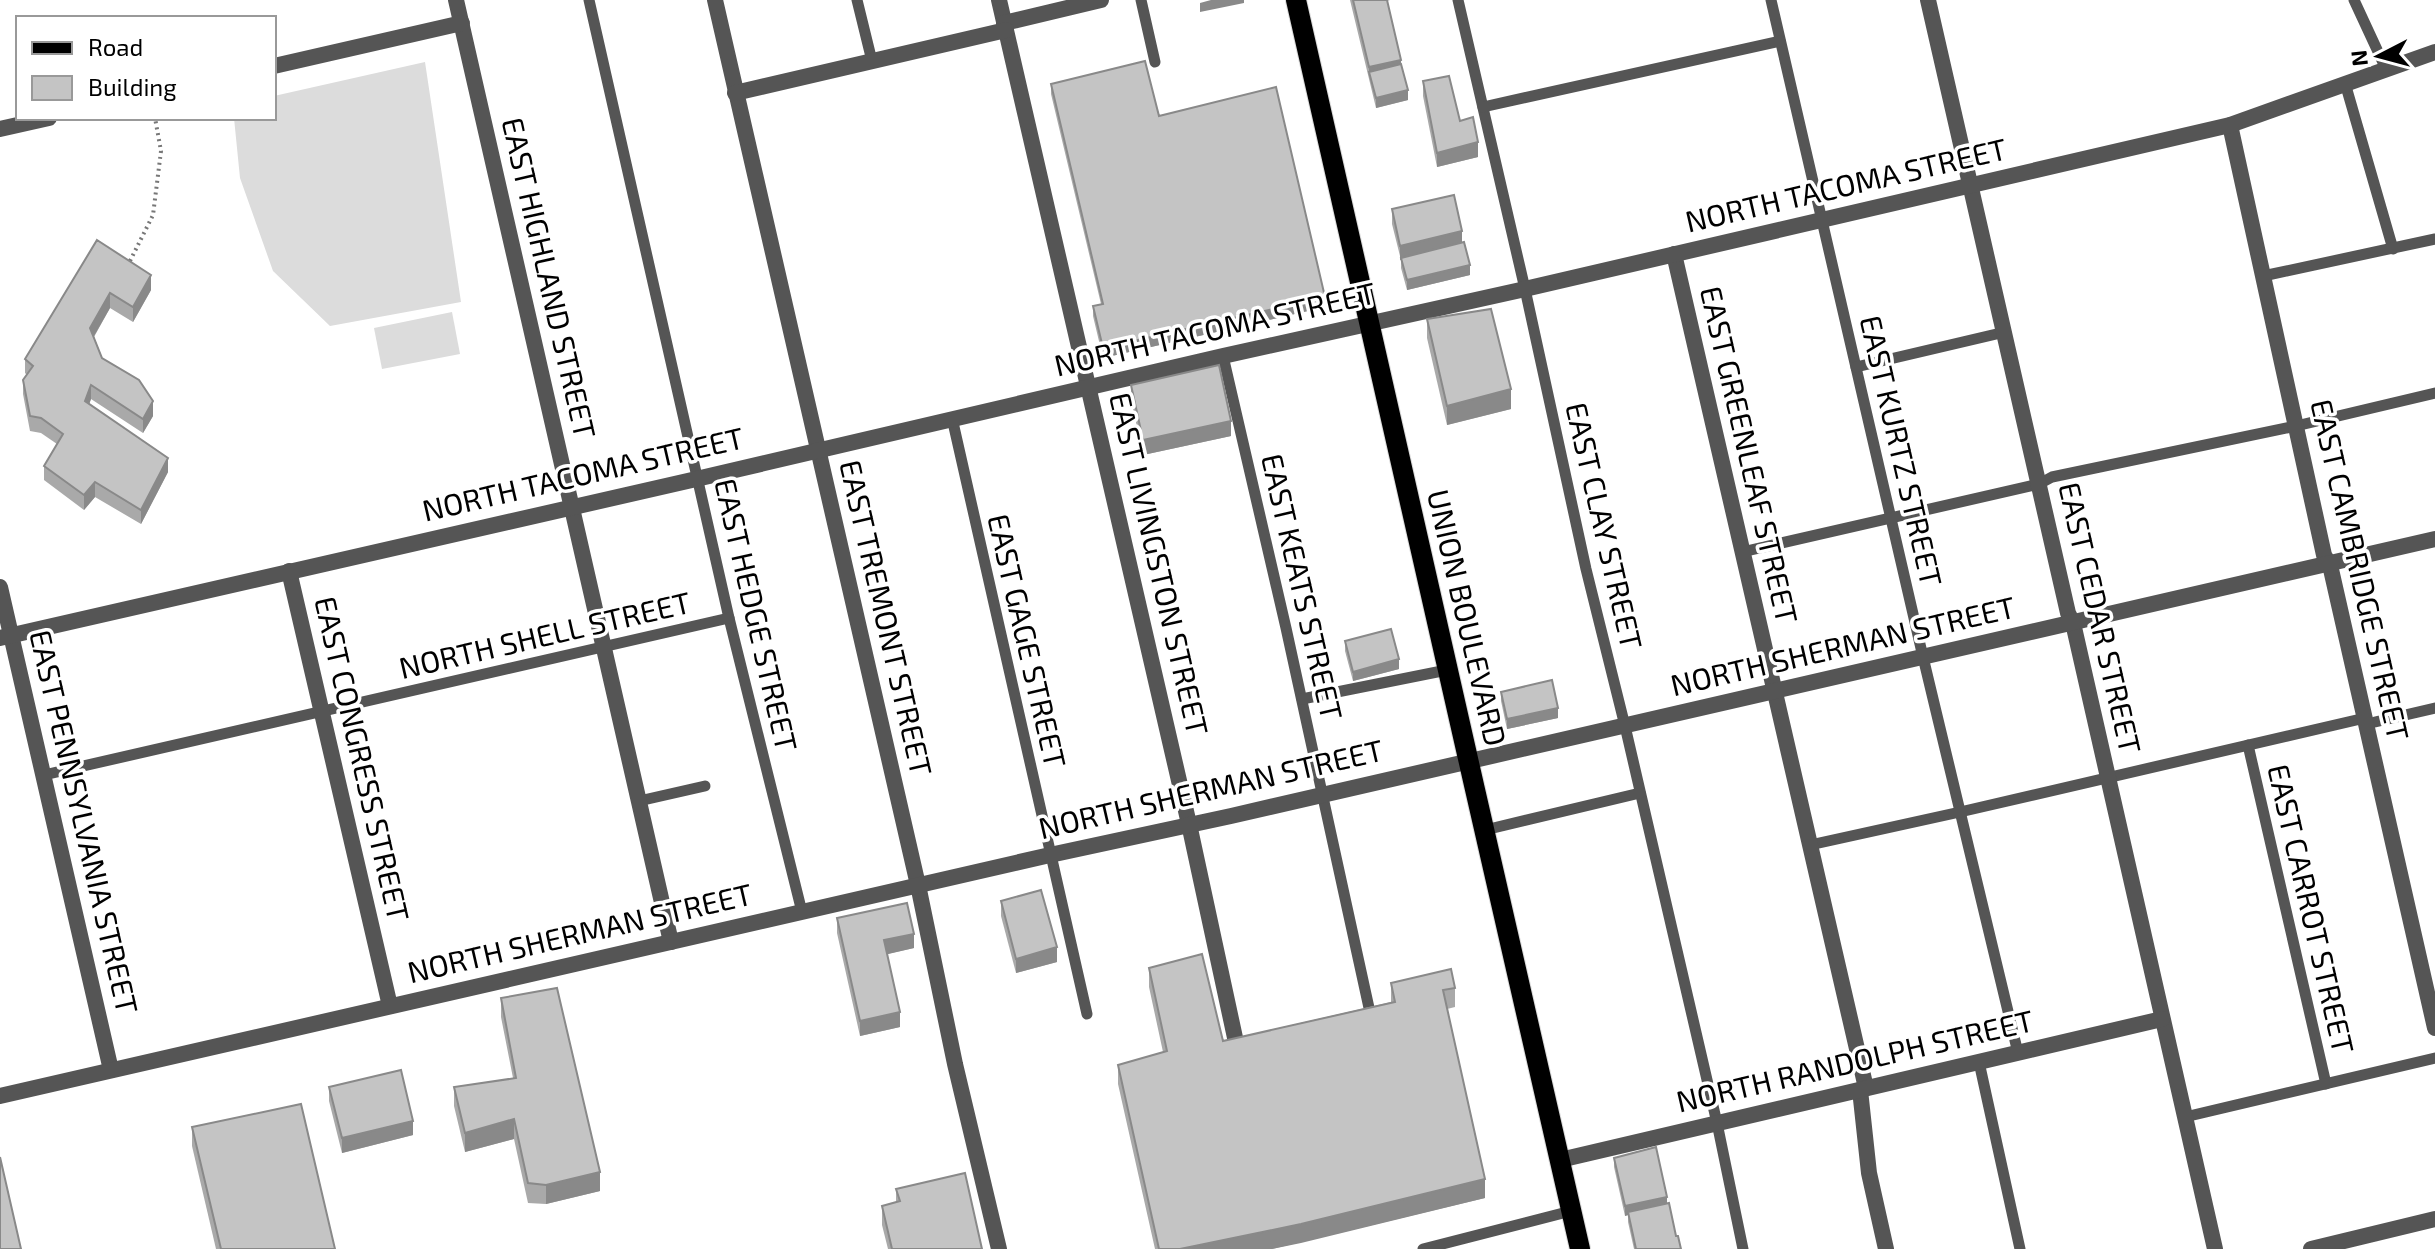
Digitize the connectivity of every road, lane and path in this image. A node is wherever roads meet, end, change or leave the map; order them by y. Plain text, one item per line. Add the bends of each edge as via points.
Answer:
1 (456, 0) edge
2 (589, 0) edge
3 (715, 0) edge
4 (857, 0) edge
5 (999, 0) edge
6 (1101, 0) edge
7 (1141, 0) edge
8 (1296, 0) edge
9 (1458, 0) edge
10 (1771, 0) edge
11 (1928, 0) edge
12 (2354, 0) edge
13 (1049, 6) edge
14 (462, 23) junction
15 (1005, 26) junction
16 (1780, 41) junction
17 (2435, 52) edge
18 (872, 61) junction
19 (1155, 62) dead end
20 (276, 66) edge
21 (2386, 69) junction
22 (2345, 83) junction
23 (735, 93) junction
24 (1483, 107) junction
25 (40, 120) edge
26 (155, 120) edge
27 (2230, 125) junction
28 (0, 129) edge
29 (1972, 186) junction
30 (1821, 219) junction
31 (2435, 239) edge
32 (2393, 249) junction
33 (1674, 254) junction
34 (130, 261) edge
35 (2263, 276) junction
36 (1525, 289) junction
37 (1368, 323) junction
38 (2005, 332) junction
39 (1223, 356) junction
40 (1856, 367) junction
41 (1088, 387) junction
42 (2435, 393) edge
43 (952, 418) junction
44 (2296, 426) junction
45 (817, 451) junction
46 (698, 479) junction
47 (2039, 484) junction
48 (572, 506) junction
49 (1891, 518) junction
50 (2435, 539) edge
51 (1742, 552) junction
52 (2330, 565) junction
53 (289, 571) junction
54 (0, 587) edge
55 (729, 618) junction
56 (2073, 623) junction
57 (6, 637) edge
58 (604, 647) junction
59 (1923, 657) junction
60 (1447, 670) junction
61 (1774, 692) junction
62 (1302, 699) junction
63 (2435, 708) edge
64 (321, 712) junction
65 (2369, 721) junction
66 (1625, 726) junction
67 (2248, 745) junction
68 (1469, 761) junction
69 (44, 775) junction
70 (2108, 778) junction
71 (705, 786) dead end
72 (1640, 793) junction
73 (1323, 794) junction
74 (639, 801) junction
75 (1960, 812) junction
76 (1189, 824) junction
77 (1485, 830) junction
78 (1810, 845) junction
79 (1050, 855) junction
80 (918, 885) junction
81 (802, 912) junction
82 (671, 942) junction
83 (390, 1006) junction
84 (1087, 1014) dead end
85 (1371, 1017) edge
86 (2162, 1019) junction
87 (2435, 1028) edge
88 (1237, 1047) edge
89 (2018, 1053) junction
90 (2435, 1058) edge
91 (1979, 1062) junction
92 (111, 1070) junction
93 (2326, 1084) junction
94 (1863, 1089) junction
95 (0, 1096) edge
96 (2185, 1117) junction
97 (1717, 1123) junction
98 (1560, 1160) junction
99 (1571, 1211) junction
100 (2435, 1219) edge
101 (999, 1249) edge
102 (1423, 1249) edge
103 (1580, 1249) edge
104 (1743, 1249) edge
105 (1886, 1249) edge
106 (2020, 1249) edge
107 (2215, 1249) edge
108 (2311, 1249) edge

1 - 14 street, EAST HIGHLAND STREET
2 - 46 lane, EAST HEDGE STREET
3 - 23 street, EAST TREMONT STREET
4 - 18 lane
5 - 15 street, EAST LIVINGSTON STREET
6 - 13 street
7 - 19 lane
8 - 37 main road, UNION BOULEVARD
9 - 24 lane, EAST CLAY STREET
10 - 16 lane, EAST KURTZ STREET
11 - 29 street, EAST CEDAR STREET
12 - 21 lane
13 - 15 street
14 - 20 street
14 - 48 street, EAST HIGHLAND STREET
15 - 18 street
15 - 41 street, EAST LIVINGSTON STREET
16 - 24 lane
16 - 30 lane, EAST KURTZ STREET
17 - 21 street, NORTH TACOMA STREET
18 - 23 street
21 - 22 street, NORTH TACOMA STREET
22 - 27 street, NORTH TACOMA STREET
22 - 32 lane
23 - 45 street, EAST TREMONT STREET
24 - 36 lane, EAST CLAY STREET
25 - 28 street
26 - 34 path via 161,151 153,215
27 - 29 street, NORTH TACOMA STREET
27 - 35 street, EAST CAMBRIDGE STREET
29 - 30 street, NORTH TACOMA STREET
29 - 38 street, EAST CEDAR STREET
30 - 33 street, NORTH TACOMA STREET
30 - 40 lane, EAST KURTZ STREET
31 - 32 lane
32 - 35 lane
33 - 36 street, NORTH TACOMA STREET
33 - 51 street, EAST GREENLEAF STREET
35 - 44 street, EAST CAMBRIDGE STREET
36 - 37 street, NORTH TACOMA STREET
36 - 66 lane, EAST CLAY STREET
37 - 39 street, NORTH TACOMA STREET
37 - 60 main road, UNION BOULEVARD
38 - 40 lane
38 - 47 street, EAST CEDAR STREET
39 - 41 street, NORTH TACOMA STREET
39 - 62 lane, EAST KEATS STREET
40 - 49 lane, EAST KURTZ STREET
41 - 43 street, NORTH TACOMA STREET
41 - 76 street, EAST LIVINGSTON STREET
42 - 44 lane
43 - 45 street, NORTH TACOMA STREET
43 - 79 lane, EAST GAGE STREET
44 - 47 lane
44 - 52 street, EAST CAMBRIDGE STREET
45 - 46 street, NORTH TACOMA STREET
45 - 80 street, EAST TREMONT STREET
46 - 48 street, NORTH TACOMA STREET
46 - 55 lane, EAST HEDGE STREET
47 - 49 lane
47 - 56 street, EAST CEDAR STREET
48 - 53 street, NORTH TACOMA STREET
48 - 58 street, EAST HIGHLAND STREET
49 - 51 lane
49 - 59 lane, EAST KURTZ STREET
50 - 52 street, NORTH SHERMAN STREET
51 - 61 street, EAST GREENLEAF STREET
52 - 56 street, NORTH SHERMAN STREET
52 - 65 street, EAST CAMBRIDGE STREET
53 - 57 street, NORTH TACOMA STREET
53 - 64 street, EAST CONGRESS STREET
54 - 57 street, EAST PENNSYLVANIA STREET
55 - 58 lane, NORTH SHELL STREET
55 - 81 lane, EAST HEDGE STREET
56 - 59 street, NORTH SHERMAN STREET
56 - 70 street, EAST CEDAR STREET
57 - 69 street, EAST PENNSYLVANIA STREET
58 - 64 lane, NORTH SHELL STREET
58 - 74 street, EAST HIGHLAND STREET
59 - 61 street, NORTH SHERMAN STREET
59 - 75 lane, EAST KURTZ STREET
60 - 62 lane
60 - 68 main road, UNION BOULEVARD
61 - 66 street, NORTH SHERMAN STREET
61 - 78 street, EAST GREENLEAF STREET
62 - 73 lane, EAST KEATS STREET
63 - 65 lane
64 - 69 lane, NORTH SHELL STREET
64 - 83 street, EAST CONGRESS STREET
65 - 67 lane
65 - 87 street, EAST CAMBRIDGE STREET
66 - 68 street, NORTH SHERMAN STREET
66 - 72 lane, EAST CLAY STREET
67 - 70 lane
67 - 93 lane, EAST CARROT STREET
68 - 73 street, NORTH SHERMAN STREET
68 - 77 main road, UNION BOULEVARD
69 - 92 street, EAST PENNSYLVANIA STREET
70 - 75 lane
70 - 86 street, EAST CEDAR STREET
71 - 74 lane
72 - 77 lane
72 - 97 lane, EAST CLAY STREET
73 - 76 street, NORTH SHERMAN STREET
73 - 85 lane, EAST KEATS STREET
74 - 82 street, EAST HIGHLAND STREET
75 - 78 lane
75 - 89 lane, EAST KURTZ STREET
76 - 79 street, NORTH SHERMAN STREET
76 - 88 street, EAST LIVINGSTON STREET
77 - 98 main road, UNION BOULEVARD
78 - 94 street, EAST GREENLEAF STREET
79 - 80 street, NORTH SHERMAN STREET
79 - 84 lane, EAST GAGE STREET
80 - 81 street, NORTH SHERMAN STREET
80 - 101 street, EAST TREMONT STREET
81 - 82 street, NORTH SHERMAN STREET
82 - 83 street, NORTH SHERMAN STREET
83 - 92 street, NORTH SHERMAN STREET
86 - 89 street, NORTH RANDOLPH STREET
86 - 96 street, EAST CEDAR STREET
89 - 91 street, NORTH RANDOLPH STREET
90 - 93 lane
91 - 94 street, NORTH RANDOLPH STREET
91 - 106 lane
92 - 95 street, NORTH SHERMAN STREET
93 - 96 lane
94 - 97 street, NORTH RANDOLPH STREET
94 - 105 street, EAST GREENLEAF STREET via 1869,1173
96 - 107 street, EAST CEDAR STREET
97 - 98 street, NORTH RANDOLPH STREET
97 - 104 lane, EAST CLAY STREET
98 - 99 main road, UNION BOULEVARD
99 - 102 lane
99 - 103 main road, UNION BOULEVARD
100 - 108 street

